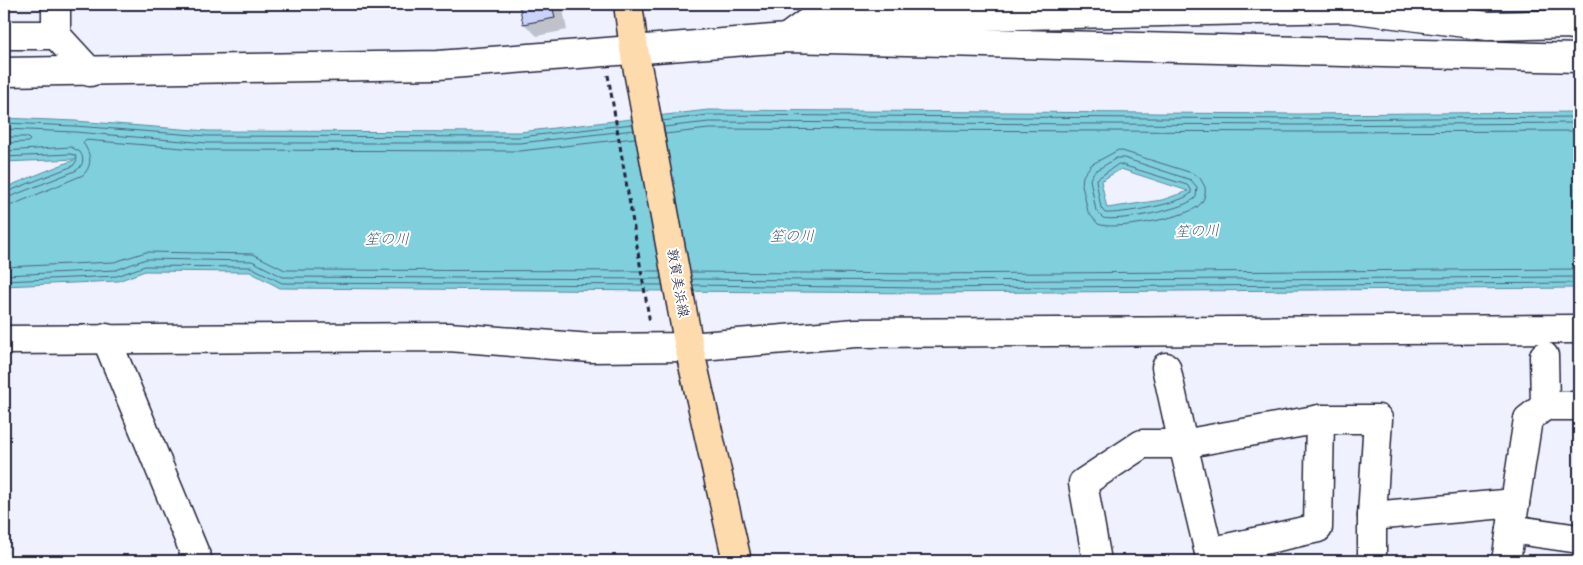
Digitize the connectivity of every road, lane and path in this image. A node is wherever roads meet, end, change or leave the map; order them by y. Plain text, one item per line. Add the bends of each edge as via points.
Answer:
1 (56, 4) edge
2 (628, 4) edge
3 (1349, 6) edge
4 (1201, 7) edge
5 (1025, 9) edge
6 (887, 10) edge
7 (1493, 15) edge
8 (1575, 23) edge
9 (4, 35) edge
10 (56, 35) junction
11 (787, 38) junction
12 (635, 56) junction
13 (1579, 58) edge
14 (4, 72) edge
15 (90, 72) junction
16 (608, 75) dead end
17 (651, 328) dead end
18 (1579, 329) edge
19 (106, 338) junction
20 (4, 340) edge
21 (689, 348) junction
22 (1544, 356) dead end
23 (1166, 367) dead end
24 (1545, 406) junction
25 (1579, 406) edge
26 (1320, 419) junction
27 (1183, 444) junction
28 (1515, 503) junction
29 (1372, 516) junction
30 (1511, 530) junction
31 (1579, 539) edge
32 (1210, 557) edge
33 (198, 561) edge
34 (737, 561) edge
35 (1097, 561) edge
36 (1372, 561) edge
37 (1506, 561) edge

1 - 10 street
2 - 12 main road, 敦賀美浜線
3 - 4 street
3 - 7 street
4 - 5 street
5 - 6 street
6 - 11 street via 807,23
7 - 8 street
9 - 10 street
10 - 15 street
11 - 12 street
11 - 13 street
12 - 15 street via 438,65
12 - 21 main road, 敦賀美浜線
14 - 15 street
16 - 17 path
18 - 21 street via 856,333
19 - 20 street
19 - 21 street via 449,337 591,348
19 - 33 street
21 - 34 main road, 敦賀美浜線
22 - 24 street
23 - 27 street
24 - 25 street
24 - 28 street via 1528,418
26 - 27 street
26 - 29 street via 1378,418
26 - 32 street via 1318,528
27 - 32 street
27 - 35 street via 1142,444 1083,483
28 - 29 street
28 - 30 street
29 - 36 street
30 - 31 street
30 - 37 street

